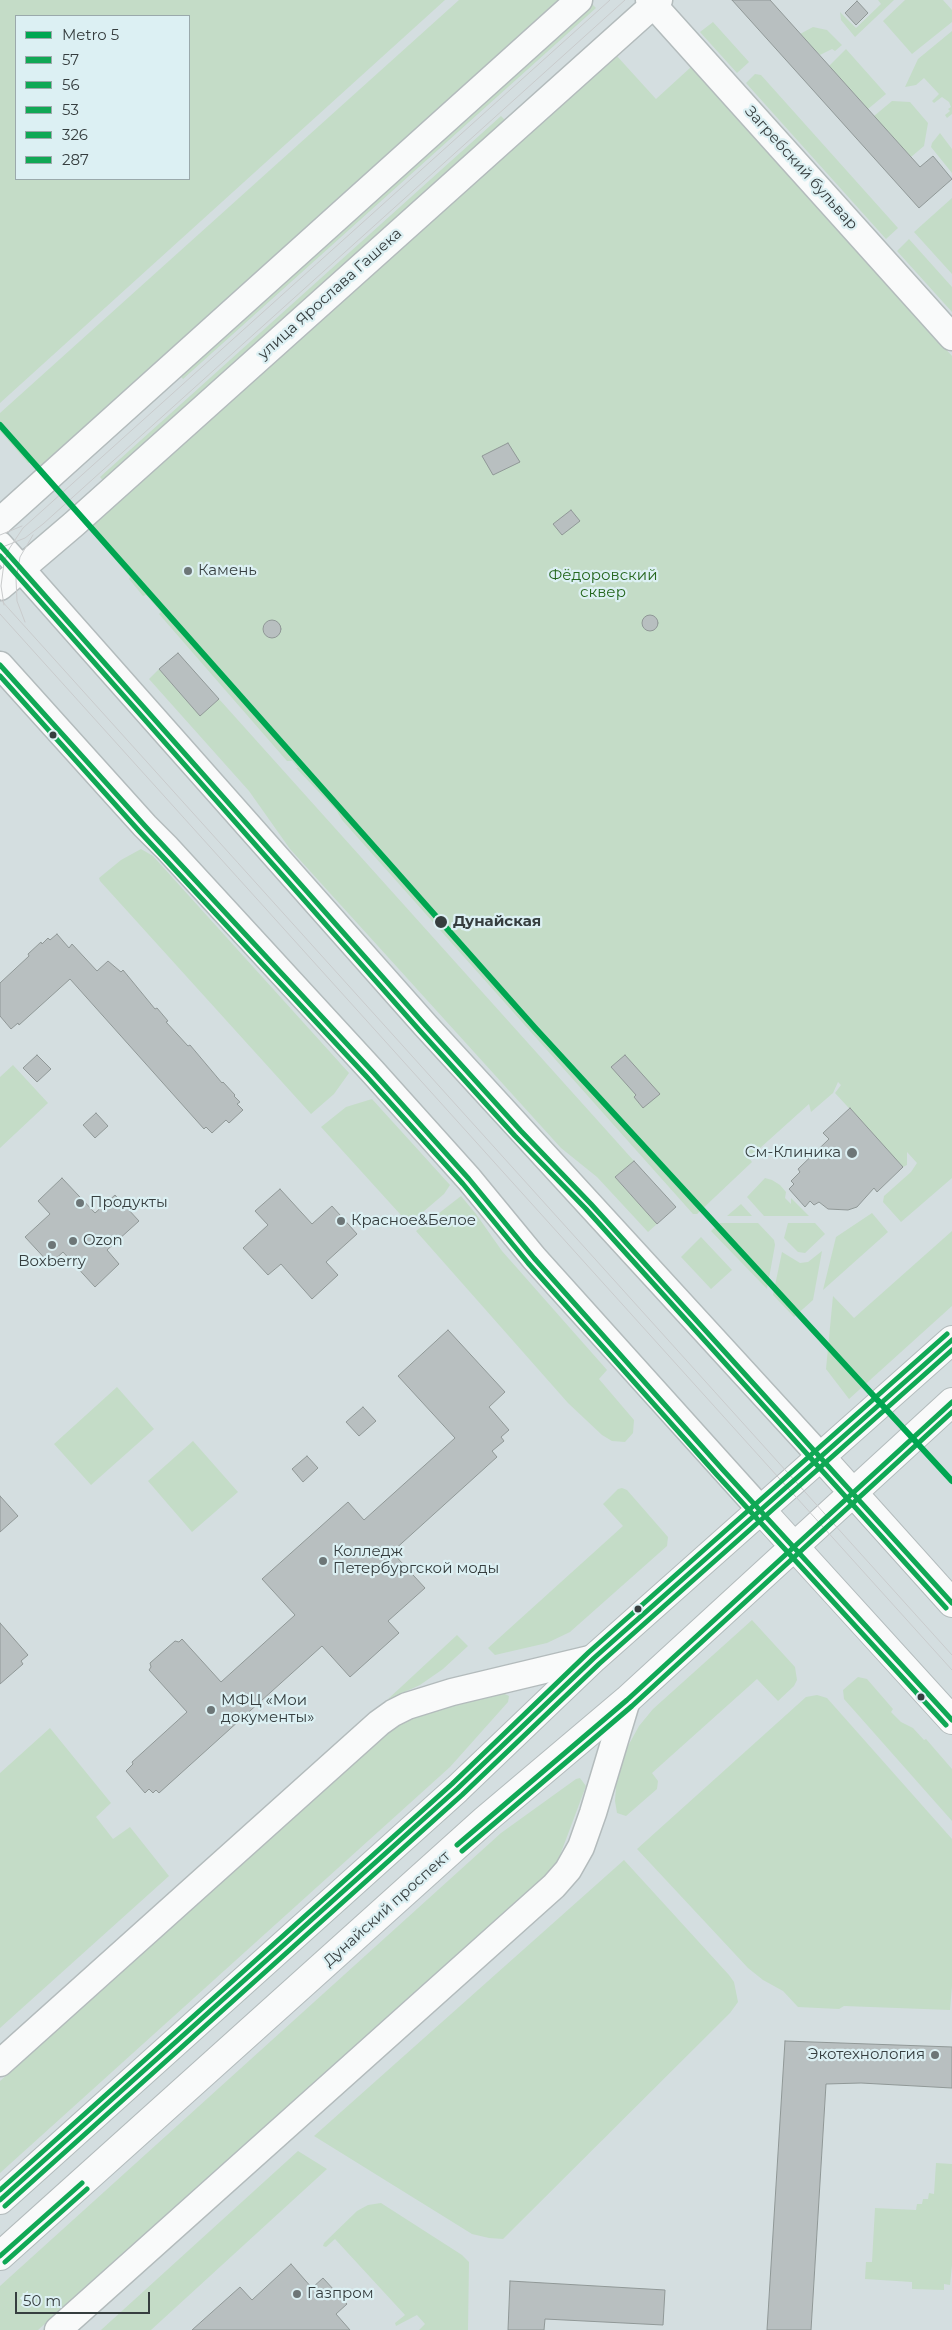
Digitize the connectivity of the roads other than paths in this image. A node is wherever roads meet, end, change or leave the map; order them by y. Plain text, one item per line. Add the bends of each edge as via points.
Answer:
1 (579, 0) edge
2 (654, 2) edge
3 (952, 337) edge
4 (0, 521) edge
5 (0, 545) edge
6 (20, 569) junction
7 (0, 587) edge
8 (0, 665) edge
9 (952, 1340) edge
10 (952, 1402) edge
11 (821, 1457) junction
12 (853, 1493) junction
13 (761, 1510) junction
14 (794, 1547) junction
15 (952, 1603) edge
16 (594, 1658) junction
17 (627, 1700) junction
18 (952, 1720) edge
19 (0, 2064) edge
20 (0, 2200) edge
21 (0, 2256) edge
22 (58, 2330) edge

1 - 4 street
2 - 3 street, Загребский бульвар
2 - 6 street, улица Ярослава Гашека
5 - 6 street
6 - 7 street, улица Ярослава Гашека
6 - 11 street via 426,1026
8 - 13 street via 379,1079 469,1179 534,1258
9 - 11 main road
10 - 12 main road, Дунайский проспект
11 - 12 main road
11 - 13 main road
12 - 14 main road, Дунайский проспект
12 - 15 main road
13 - 14 main road
13 - 16 main road
14 - 17 main road, Дунайский проспект
14 - 18 main road
16 - 19 street via 452,1692 407,1706 379,1722
16 - 20 main road via 450,1796
17 - 21 main road, Дунайский проспект via 485,1820
17 - 22 street via 581,1847 554,1886

